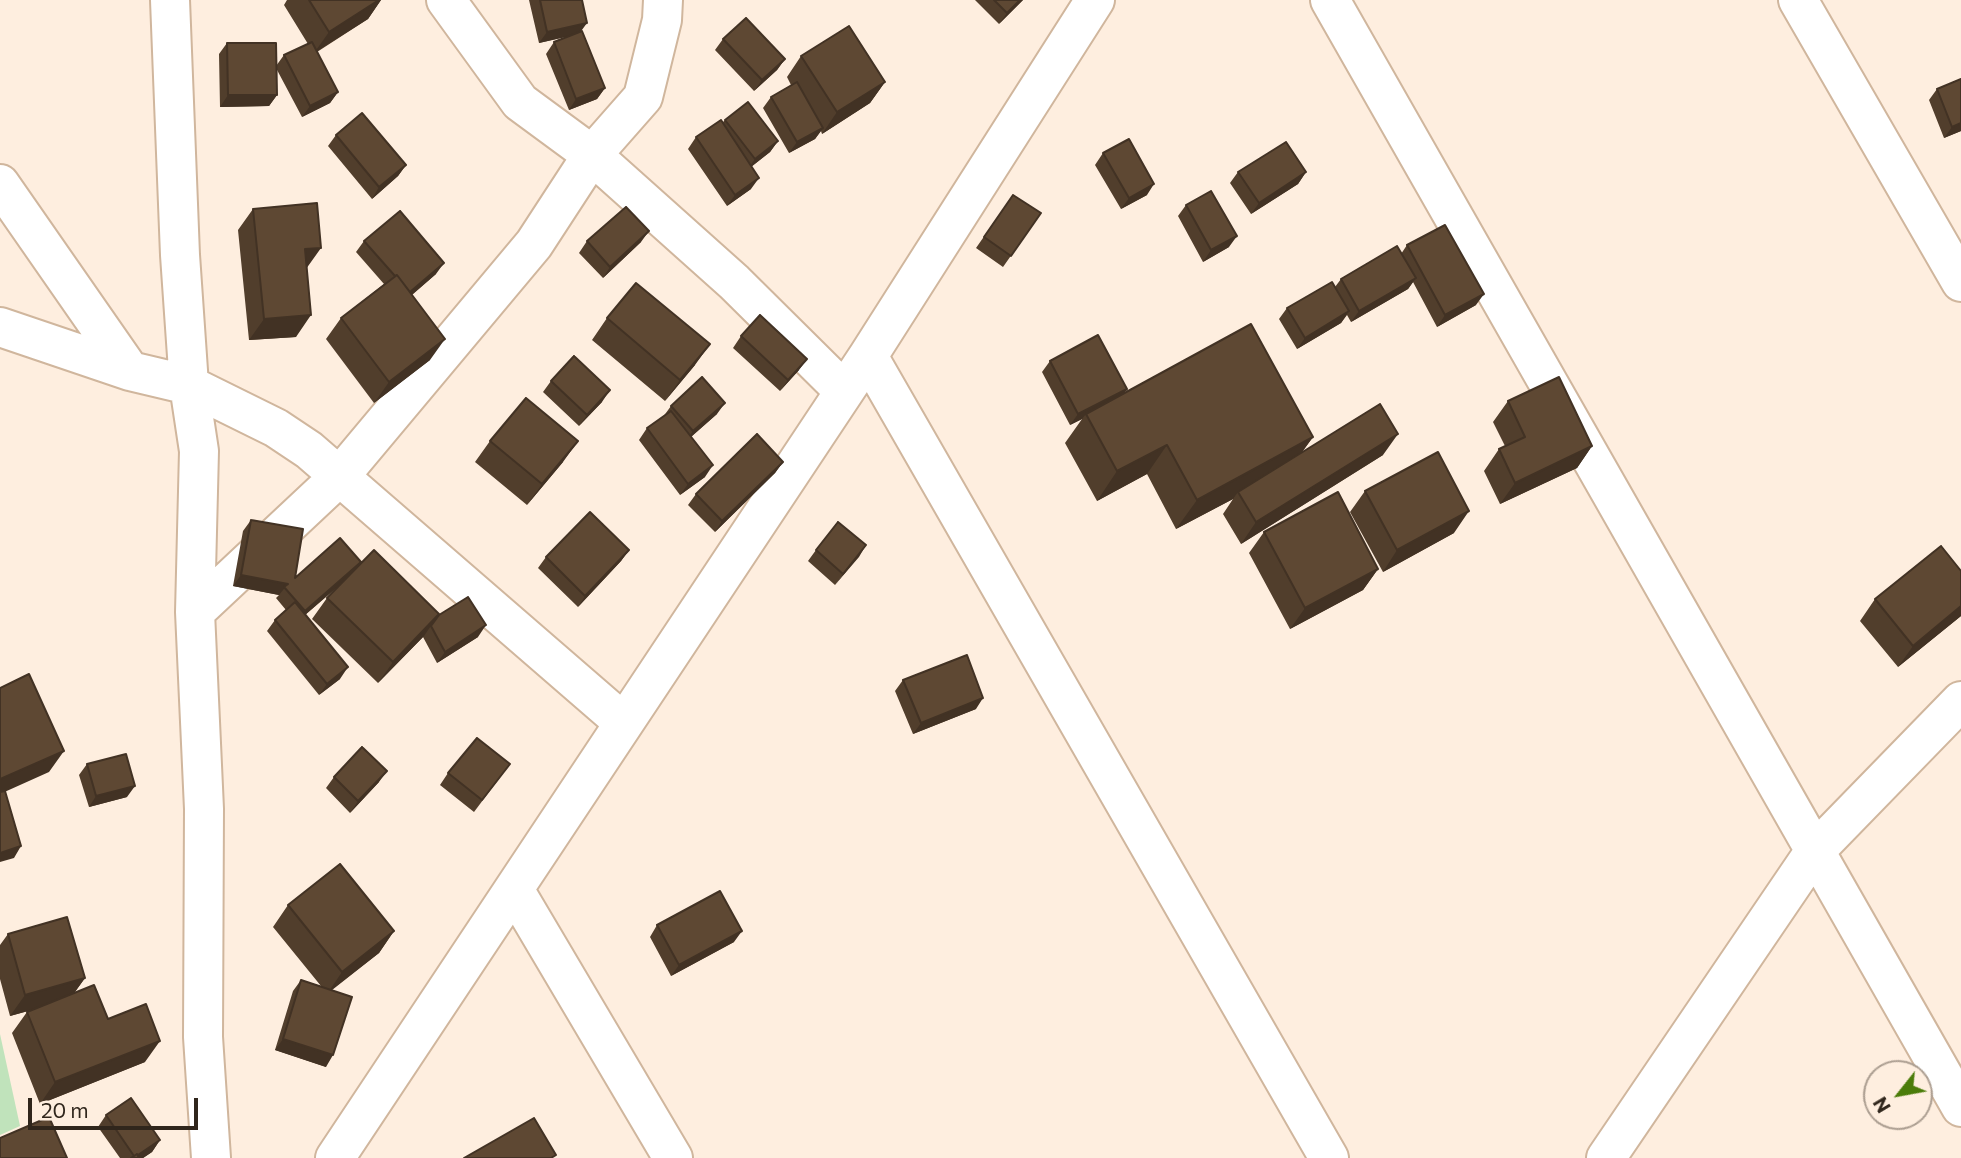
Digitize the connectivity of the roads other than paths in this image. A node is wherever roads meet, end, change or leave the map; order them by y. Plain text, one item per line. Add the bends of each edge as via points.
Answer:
1 (170, 0) edge
2 (446, 0) edge
3 (663, 0) edge
4 (1095, 0) edge
5 (1330, 0) edge
6 (1798, 0) edge
7 (592, 155) junction
8 (0, 184) edge
9 (1961, 282) edge
10 (0, 327) edge
11 (868, 356) junction
12 (130, 371) junction
13 (189, 385) junction
14 (844, 391) junction
15 (339, 477) junction
16 (195, 612) junction
17 (1961, 701) edge
18 (624, 723) junction
19 (1814, 852) junction
20 (515, 891) junction
21 (1961, 1107) edge
22 (211, 1158) edge
23 (335, 1158) edge
24 (673, 1158) edge
25 (1329, 1158) edge
26 (1606, 1158) edge

1 - 13 street
2 - 7 street via 520,102
3 - 7 street via 643,97
4 - 11 street
5 - 19 street
6 - 9 street
7 - 14 street via 734,282
7 - 15 street via 534,244
8 - 12 street
10 - 12 street
11 - 14 street
11 - 25 street
12 - 13 street
13 - 15 street via 276,428
13 - 16 street via 199,451
14 - 18 street
15 - 16 street
15 - 18 street
16 - 22 street via 204,809 202,1037
17 - 19 street
18 - 20 street
19 - 21 street
19 - 26 street
20 - 23 street
20 - 24 street

